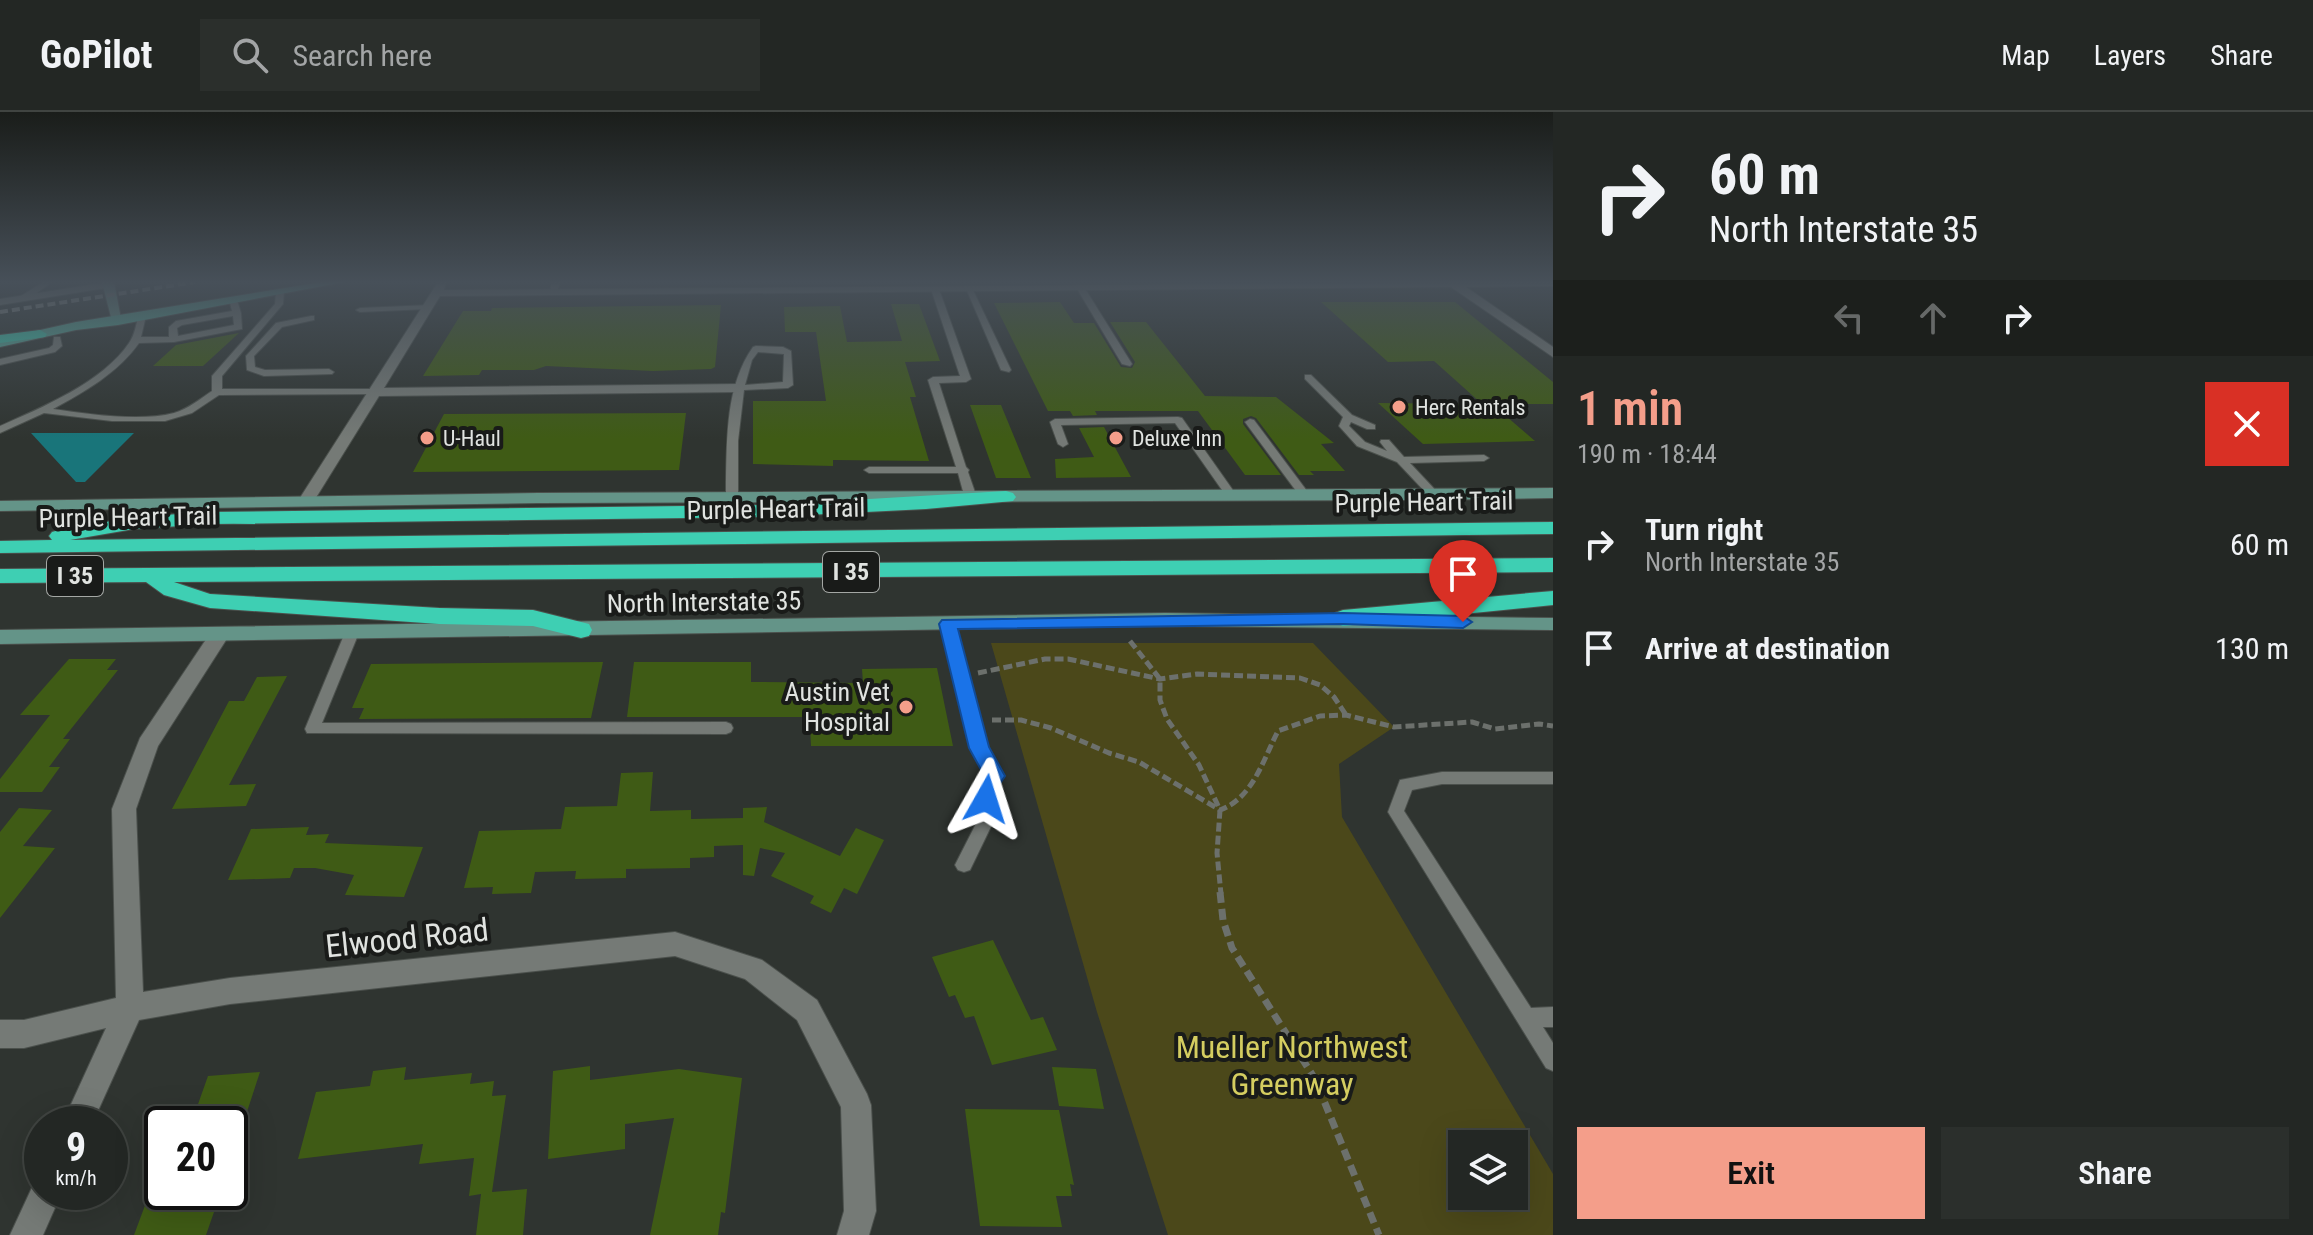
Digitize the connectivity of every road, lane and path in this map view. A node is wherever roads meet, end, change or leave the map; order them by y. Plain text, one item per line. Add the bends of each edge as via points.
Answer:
1 (38, 334) edge
2 (73, 334) edge
3 (137, 334) edge
4 (174, 334) edge
5 (183, 334) edge
6 (253, 334) edge
7 (271, 334) edge
8 (410, 334) edge
9 (951, 334) edge
10 (992, 334) edge
11 (1112, 334) edge
12 (1527, 334) edge
13 (57, 339) junction
14 (174, 339) junction
15 (136, 340) junction
16 (0, 341) edge
17 (1553, 353) edge
18 (0, 354) edge
19 (0, 362) edge
20 (1127, 364) dead end
21 (1006, 370) dead end
22 (329, 372) dead end
23 (1308, 377) dead end
24 (738, 388) junction
25 (217, 392) junction
26 (374, 392) junction
27 (44, 410) junction
28 (1348, 417) junction
29 (1250, 422) dead end
30 (1371, 427) dead end
31 (0, 430) edge
32 (1385, 442) dead end
33 (1063, 444) dead end
34 (1484, 458) dead end
35 (1401, 460) junction
36 (869, 470) dead end
37 (964, 470) junction
38 (1553, 493) edge
39 (970, 495) junction
40 (1434, 495) junction
41 (732, 497) junction
42 (1006, 497) junction
43 (1306, 497) junction
44 (0, 498) edge
45 (1233, 498) junction
46 (306, 501) junction
47 (0, 506) edge
48 (34, 506) junction
49 (1553, 528) edge
50 (7, 547) edge
51 (1553, 565) edge
52 (0, 576) edge
53 (150, 576) junction
54 (1553, 598) edge
55 (1343, 618) junction
56 (948, 624) junction
57 (1553, 624) edge
58 (581, 630) junction
59 (351, 635) junction
60 (0, 637) edge
61 (218, 637) junction
62 (1130, 641) dead end
63 (961, 674) junction
64 (1160, 679) junction
65 (1346, 715) junction
66 (972, 721) junction
67 (1553, 726) edge
68 (726, 728) dead end
69 (1551, 780) edge
70 (1220, 810) junction
71 (964, 865) dead end
72 (130, 1008) junction
73 (1553, 1017) edge
74 (1526, 1018) junction
75 (0, 1034) edge
76 (1553, 1061) edge
77 (85, 1106) edge
78 (38, 1210) edge
79 (26, 1235) edge
80 (853, 1235) edge
81 (1379, 1235) edge

1 - 16 highway
2 - 13 main road
3 - 15 lane
4 - 14 lane
5 - 14 lane
6 - 25 lane via 217,376
7 - 22 lane via 248,362 255,372
8 - 26 street
9 - 37 lane via 966,379 933,380
10 - 21 lane
11 - 20 lane
12 - 17 street
13 - 18 main road
13 - 19 lane via 52,350
14 - 15 lane
15 - 27 lane via 115,363
23 - 28 lane
24 - 24 lane via 788,385 788,353 751,352
24 - 26 street
24 - 41 lane
25 - 26 lane
25 - 27 lane via 175,416 80,417
26 - 46 street
27 - 31 lane
28 - 30 lane
28 - 35 lane via 1344,426 1361,444
29 - 43 lane
32 - 35 lane
33 - 45 lane via 1055,422 1178,420
34 - 35 lane
35 - 40 lane
36 - 37 lane
37 - 39 lane
38 - 40 main road
39 - 41 main road
39 - 42 main road
40 - 43 main road
41 - 46 main road
42 - 45 main road
42 - 50 highway via 810,510 181,521 93,528
43 - 45 main road
44 - 48 main road
46 - 48 main road
47 - 48 main road
49 - 50 highway, Purple Heart Trail / I 35
51 - 53 highway, I 35
52 - 53 highway, I 35
53 - 58 highway via 172,590 210,601 533,618
54 - 55 highway
55 - 56 main road, North Interstate 35
55 - 57 main road, North Interstate 35
56 - 58 main road, North Interstate 35
56 - 63 lane
58 - 59 main road, North Interstate 35
59 - 61 main road, North Interstate 35
59 - 68 lane via 312,729
60 - 61 main road, North Interstate 35
61 - 72 street via 148,744 124,809
62 - 64 path
63 - 64 path via 1068,659
63 - 66 lane
64 - 65 path via 1197,674 1300,678 1320,685
64 - 70 path via 1167,719 1199,765
65 - 67 path via 1394,727 1472,722 1495,729
65 - 70 path via 1320,716 1278,731 1242,799
66 - 70 path via 1021,720 1051,728 1139,762
66 - 71 lane via 995,776 985,790 991,810
69 - 74 lane via 1442,778 1406,785 1396,812
70 - 81 path via 1217,853 1223,920 1232,948 1315,1079
72 - 75 street, Elwood Road via 24,1034
72 - 77 street
72 - 80 street, Elwood Road via 230,991 675,944 753,969 807,1010 856,1105 860,1211
73 - 74 lane
74 - 76 lane
78 - 79 street

